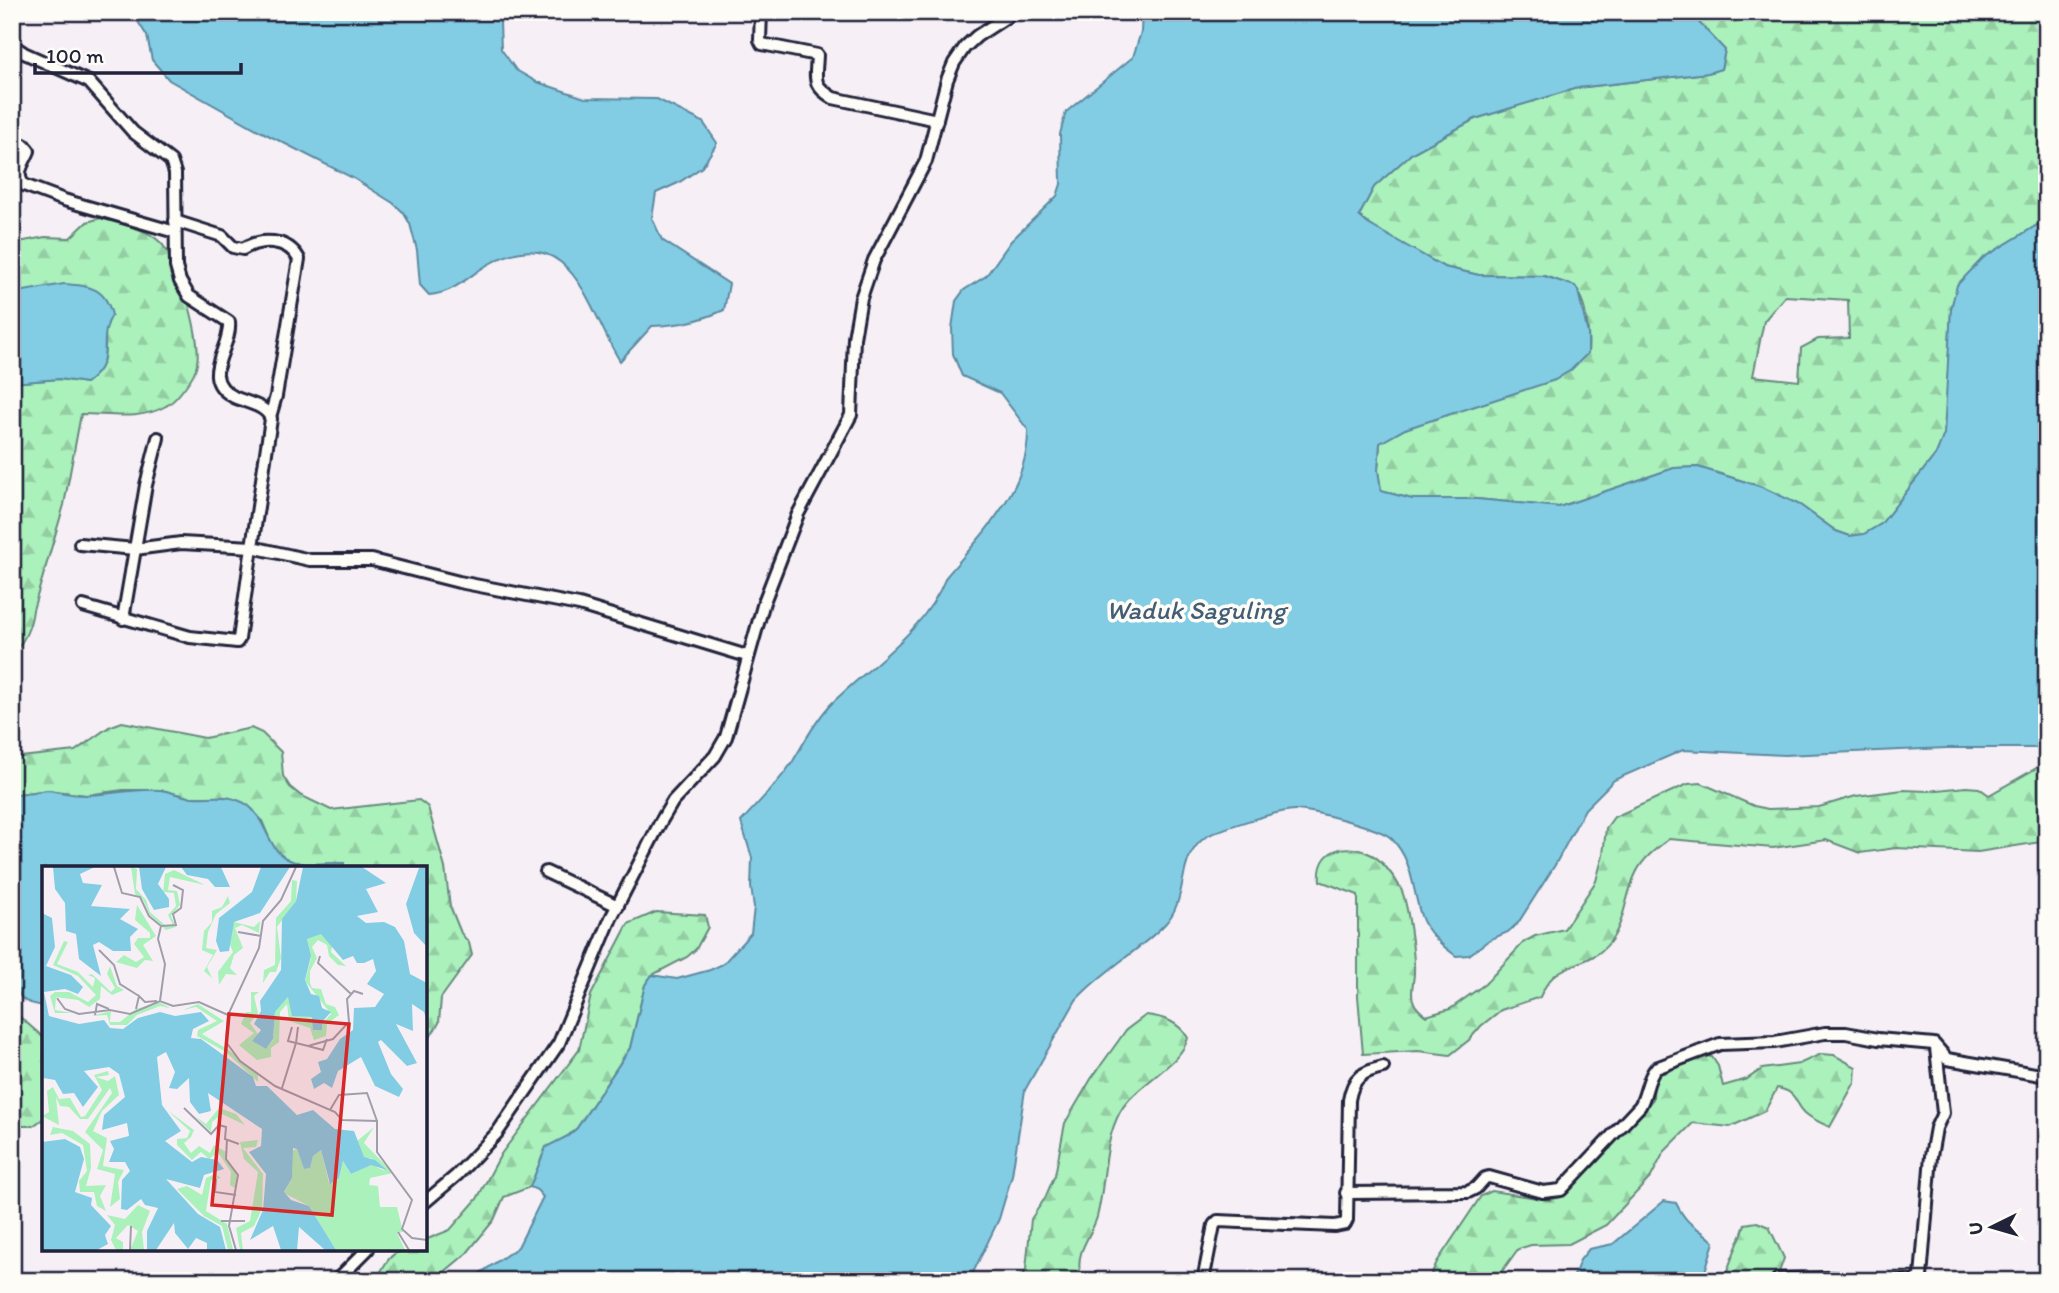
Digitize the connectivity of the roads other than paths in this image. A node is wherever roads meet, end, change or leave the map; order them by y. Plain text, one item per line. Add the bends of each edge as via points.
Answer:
1 (761, 12) edge
2 (1014, 12) edge
3 (12, 45) edge
4 (937, 120) junction
5 (12, 141) edge
6 (175, 227) junction
7 (270, 417) junction
8 (158, 438) dead end
9 (80, 544) dead end
10 (252, 547) junction
11 (135, 549) junction
12 (83, 606) dead end
13 (123, 619) junction
14 (747, 656) junction
15 (546, 872) dead end
16 (618, 906) junction
17 (1936, 1045) junction
18 (1383, 1067) dead end
19 (2047, 1076) edge
20 (1346, 1192) junction
21 (427, 1200) edge
22 (366, 1251) edge
23 (1778, 1279) dead end
24 (337, 1281) edge
25 (1203, 1281) edge
26 (1873, 1281) edge
27 (1884, 1281) edge
28 (1907, 1281) edge
29 (1915, 1281) edge

1 - 4 street via 762,44 817,55 818,89 833,99
2 - 4 street via 964,47 947,79
3 - 6 street via 89,82 133,132 171,160
4 - 14 street via 926,161 874,260 861,298 854,338 851,415 797,514
5 - 6 street via 29,151 19,173 24,185 64,200
6 - 7 street via 180,281 189,296 229,322 216,369 219,382 225,392 265,410
6 - 7 street via 222,236 233,247 243,249 262,240 287,246 299,259
7 - 10 street
8 - 11 street
9 - 11 street
10 - 11 street via 181,543
10 - 13 street via 237,642 190,637
10 - 14 street via 310,560 372,561 579,605
11 - 13 street
12 - 13 street
14 - 16 street via 726,737 715,756 673,801
15 - 16 street
16 - 21 street via 559,1042 497,1133
17 - 19 street via 1947,1059
17 - 20 street via 1838,1032 1775,1042 1720,1044 1652,1071 1640,1106 1562,1190 1543,1192 1489,1177 1468,1192
17 - 29 street via 1942,1113 1931,1156 1921,1277
18 - 20 street via 1363,1072 1351,1086
20 - 25 street via 1347,1220 1343,1225 1216,1222
22 - 24 street
23 - 26 street
27 - 28 street

